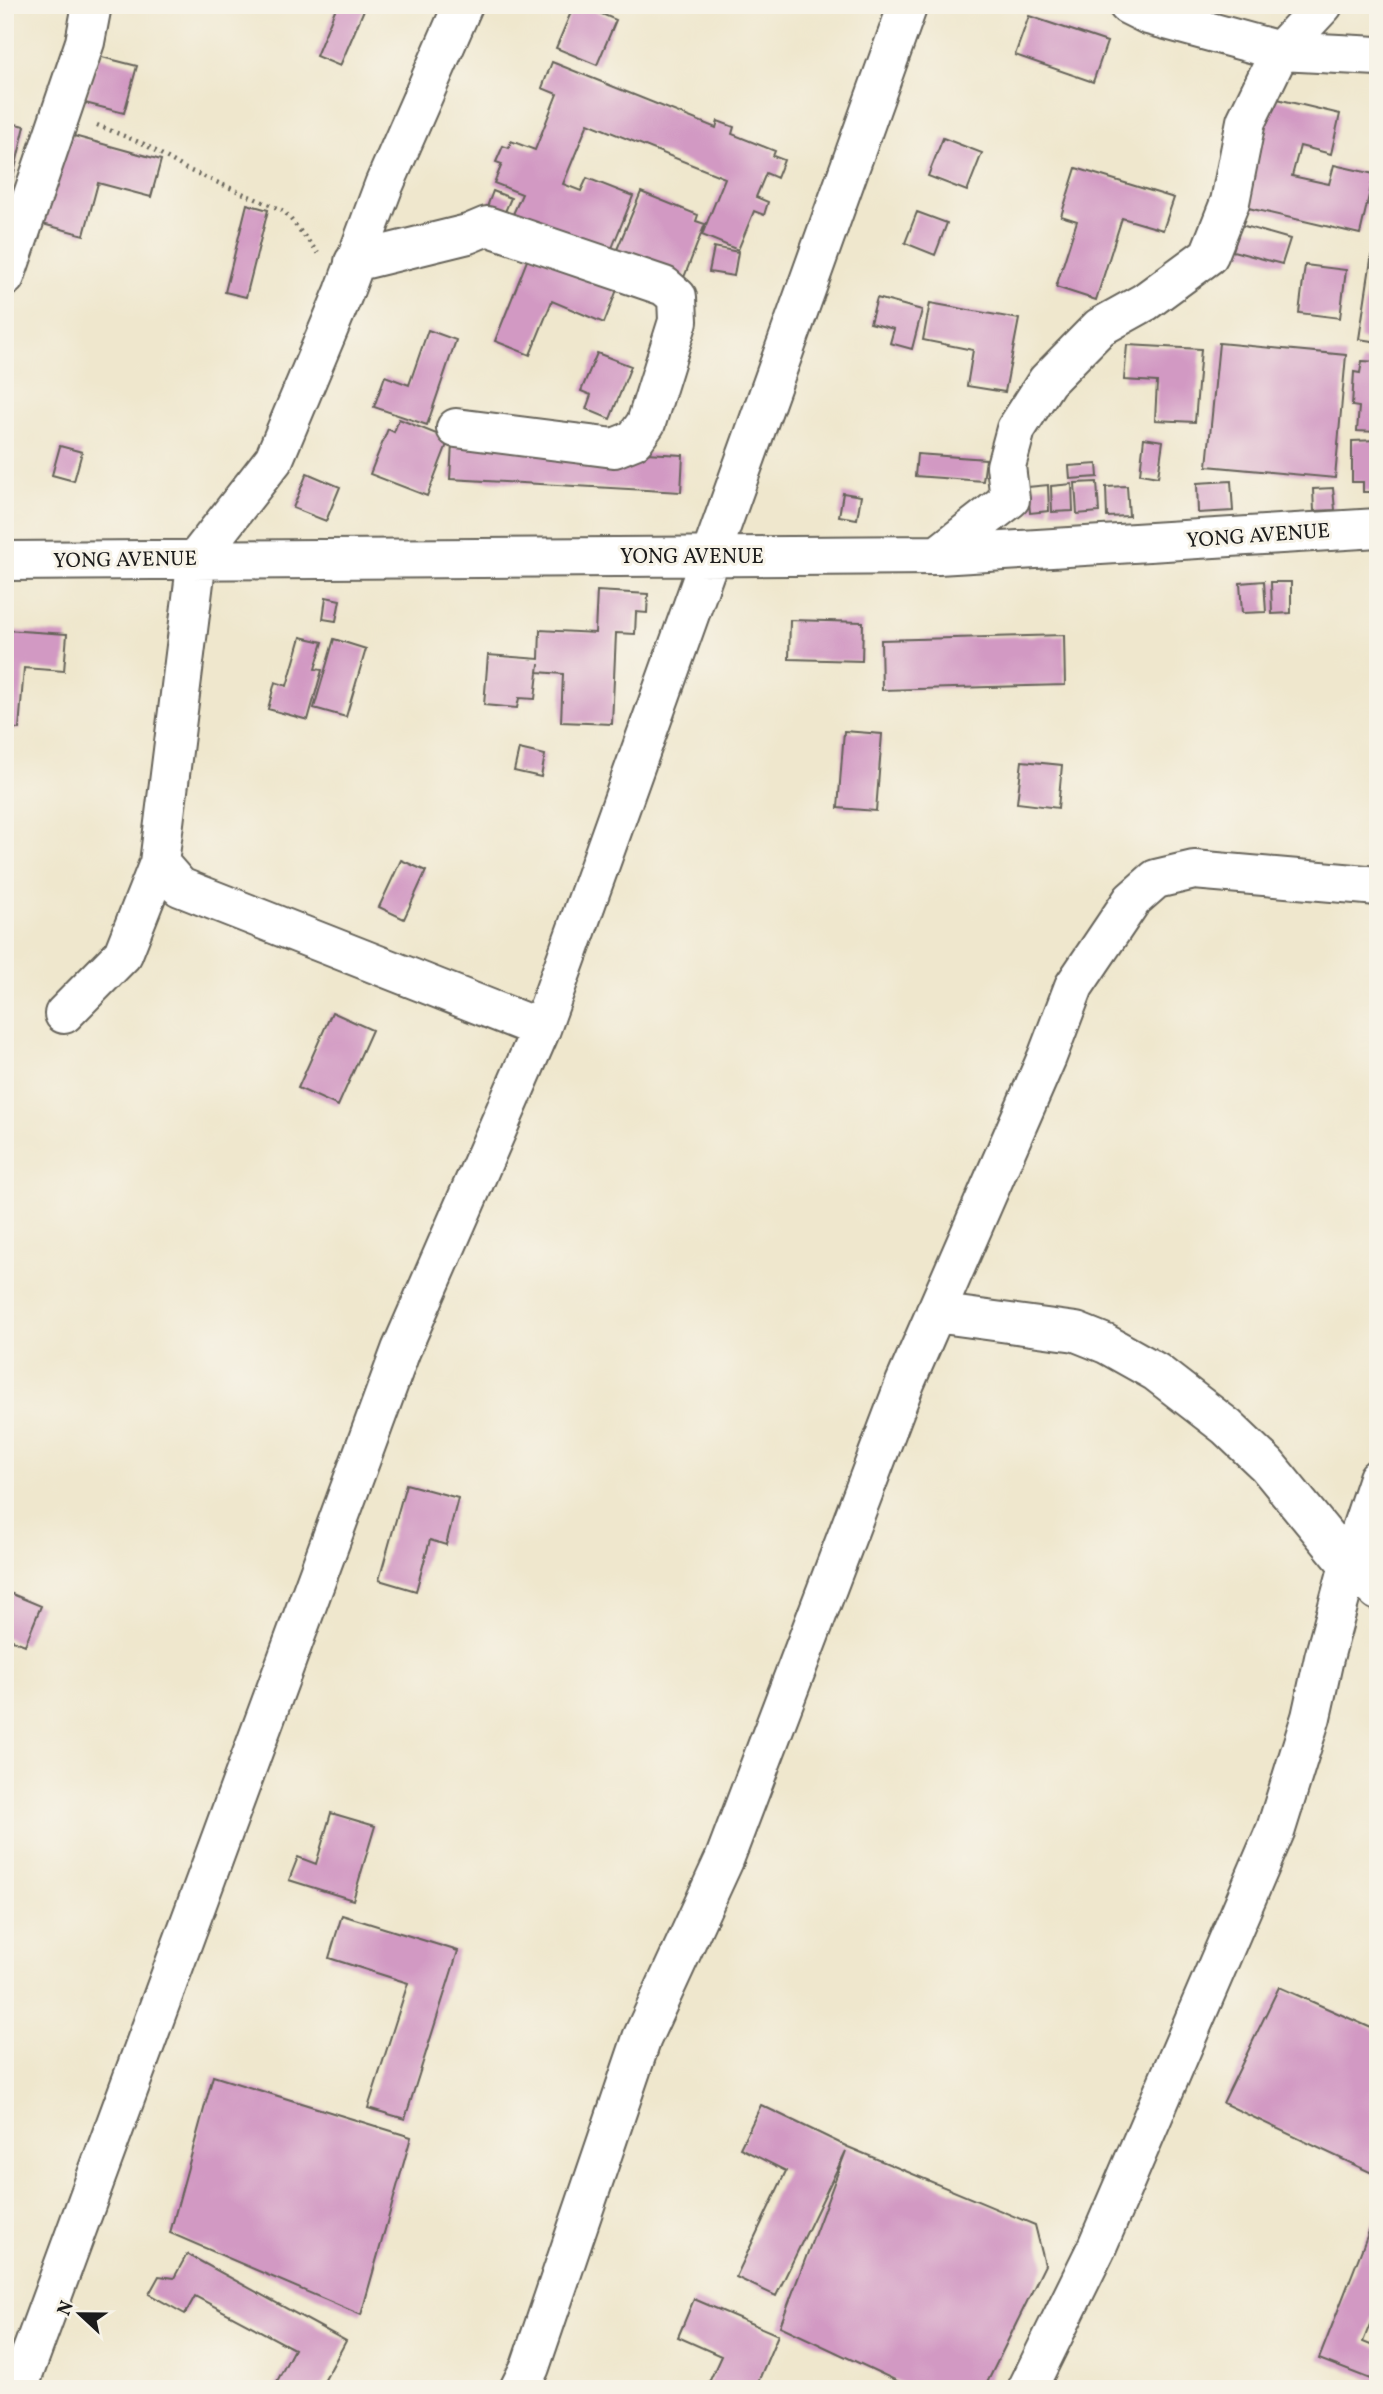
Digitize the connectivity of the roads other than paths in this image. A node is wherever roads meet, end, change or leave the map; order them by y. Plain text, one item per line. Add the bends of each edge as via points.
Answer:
1 (92, 5) edge
2 (463, 5) edge
3 (908, 5) edge
4 (1128, 5) edge
5 (1323, 5) edge
6 (1280, 51) junction
7 (1378, 56) edge
8 (5, 277) edge
9 (349, 277) junction
10 (456, 428) dead end
11 (1378, 528) edge
12 (939, 555) junction
13 (709, 556) junction
14 (197, 558) junction
15 (5, 561) edge
16 (159, 863) junction
17 (1378, 886) edge
18 (64, 1014) dead end
19 (541, 1028) junction
20 (935, 1313) junction
21 (1378, 1478) edge
22 (1349, 1564) junction
23 (1378, 1591) edge
24 (18, 2389) edge
25 (519, 2389) edge
26 (1027, 2389) edge

1 - 8 street via 85,42
2 - 9 street
3 - 13 street
4 - 6 street via 1148,15
5 - 6 street
6 - 7 street
6 - 12 street via 1246,121 1230,202 1209,255 1145,302 1100,327 1047,381 1016,429 1006,466 1010,499
9 - 10 street via 487,226 664,286 677,297 678,321 646,423 634,440 614,448
9 - 14 street via 274,459
11 - 12 street, YONG AVENUE
12 - 13 street, YONG AVENUE
13 - 14 street, YONG AVENUE
13 - 19 street
14 - 15 street, YONG AVENUE
14 - 16 street
16 - 18 street via 123,954
16 - 19 street via 180,887
17 - 20 street via 1194,870 1157,879 1132,900 1074,986
19 - 24 street via 401,1350
20 - 22 street via 1076,1332 1156,1372 1267,1465
20 - 25 street via 724,1860 642,2038
21 - 22 street
22 - 23 street
22 - 26 street via 1311,1717 1276,1829 1096,2249

